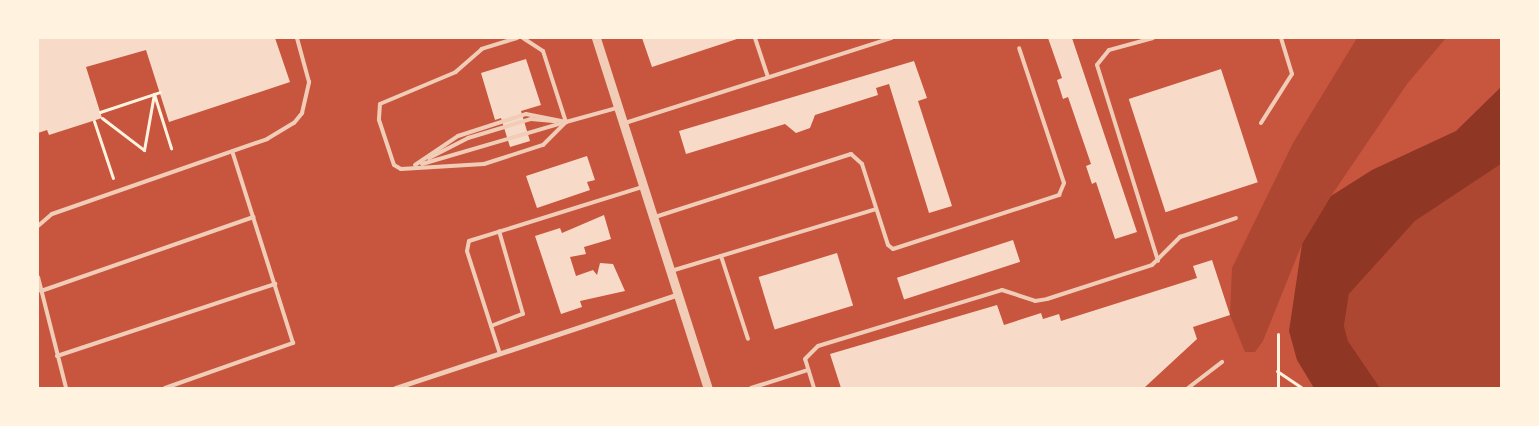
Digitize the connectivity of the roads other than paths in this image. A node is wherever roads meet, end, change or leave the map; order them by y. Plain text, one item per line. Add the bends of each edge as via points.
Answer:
1 (297, 38) edge
2 (518, 38) edge
3 (523, 38) edge
4 (596, 38) edge
5 (755, 38) edge
6 (892, 38) edge
7 (1153, 38) edge
8 (1281, 38) edge
9 (1019, 48) dead end
10 (768, 77) junction
11 (617, 108) junction
12 (566, 122) junction
13 (1261, 123) dead end
14 (622, 124) junction
15 (232, 152) junction
16 (415, 166) junction
17 (642, 186) junction
18 (876, 209) junction
19 (254, 217) junction
20 (652, 217) junction
21 (1236, 218) dead end
22 (38, 226) edge
23 (499, 231) junction
24 (721, 256) junction
25 (1158, 261) junction
26 (669, 272) junction
27 (38, 277) edge
28 (276, 284) junction
29 (41, 290) junction
30 (677, 295) junction
31 (491, 326) junction
32 (748, 339) dead end
33 (500, 354) junction
34 (58, 356) junction
35 (1222, 362) dead end
36 (808, 370) junction
37 (66, 388) edge
38 (165, 388) edge
39 (395, 388) edge
40 (708, 388) edge
41 (751, 388) edge
42 (814, 388) edge
43 (1188, 388) edge

1 - 15 lane via 310,82 302,113 281,132
2 - 16 lane via 482,49 456,72 380,104 379,120 394,165
3 - 12 lane via 543,51
4 - 11 street
5 - 10 lane
6 - 10 lane
7 - 25 lane via 1109,50 1097,65
8 - 13 lane via 1292,74
9 - 18 lane via 1064,183 1060,195 899,249 888,245
10 - 14 lane
11 - 12 lane
11 - 14 street
12 - 16 lane
12 - 16 lane via 543,145 484,164
12 - 16 lane via 526,114 463,133
14 - 17 street
15 - 19 lane
15 - 22 lane via 52,214
17 - 20 street
17 - 23 lane
18 - 20 lane via 862,164 851,154
18 - 24 lane
19 - 28 lane
19 - 29 lane
20 - 26 street
21 - 25 lane via 1180,237
23 - 31 lane via 523,314
23 - 31 lane via 466,244
24 - 26 lane
24 - 32 lane
25 - 36 lane via 1041,301 1002,290 818,346 806,354
26 - 30 street
27 - 29 lane
28 - 34 lane
28 - 38 lane via 293,337 291,346
29 - 34 lane
30 - 33 street
30 - 40 street
31 - 33 lane
33 - 39 street
34 - 37 lane
35 - 43 lane
36 - 41 lane
36 - 42 lane

